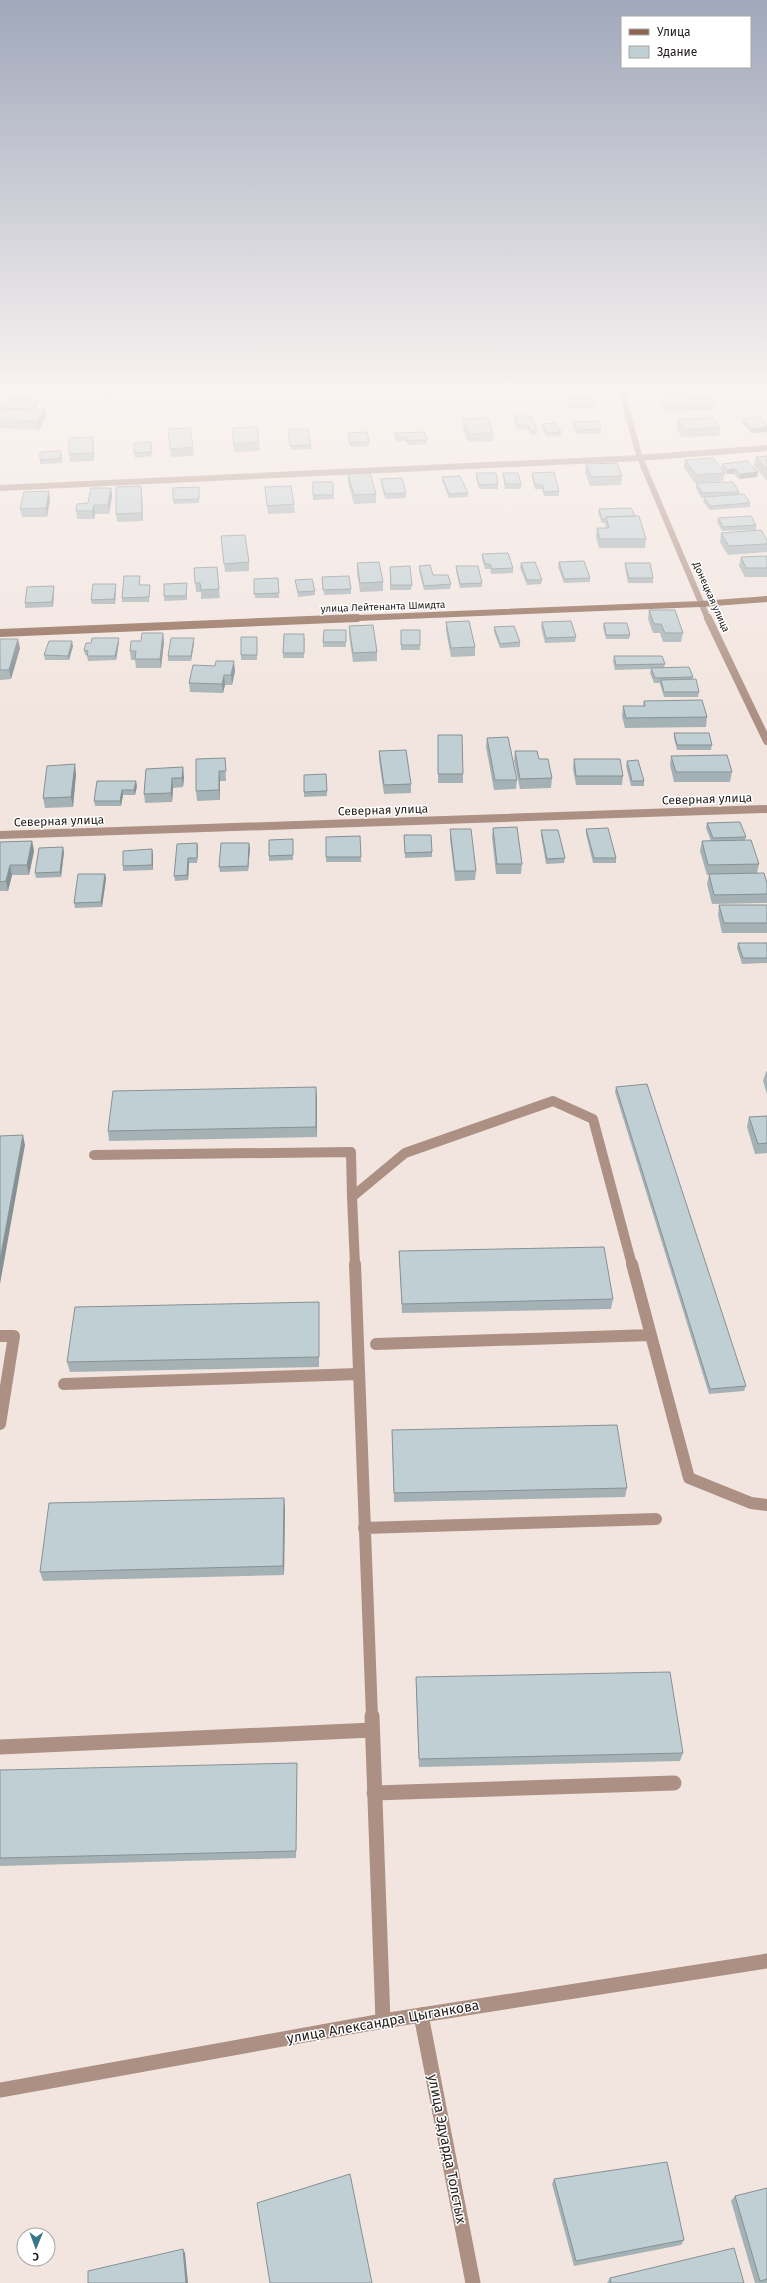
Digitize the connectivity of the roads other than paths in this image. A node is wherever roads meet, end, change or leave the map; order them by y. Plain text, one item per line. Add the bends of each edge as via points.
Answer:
1 (656, 497) edge
2 (767, 598) edge
3 (702, 604) junction
4 (0, 633) edge
5 (767, 741) edge
6 (767, 809) edge
7 (0, 835) edge
8 (94, 1155) dead end
9 (352, 1197) junction
10 (651, 1335) junction
11 (0, 1336) edge
12 (376, 1344) dead end
13 (358, 1374) junction
14 (64, 1384) dead end
15 (0, 1424) edge
16 (767, 1505) edge
17 (656, 1519) dead end
18 (364, 1528) junction
19 (372, 1730) junction
20 (0, 1747) edge
21 (674, 1783) dead end
22 (374, 1793) junction
23 (767, 1960) edge
24 (421, 2015) junction
25 (383, 2021) junction
26 (0, 2090) edge
27 (473, 2283) edge

1 - 3 street, Донецкая улица
2 - 3 main road, улица Лейтенанта Шмидта
3 - 4 main road, улица Лейтенанта Шмидта
3 - 5 street, Донецкая улица
6 - 7 street, Северная улица
8 - 9 street via 351,1152
9 - 10 street via 405,1153 553,1101 594,1119
9 - 13 street
10 - 12 street
10 - 16 street via 689,1478 751,1503
11 - 15 street via 14,1336
13 - 14 street
13 - 18 street
17 - 18 street
18 - 19 street
19 - 20 street
19 - 22 street
21 - 22 street
22 - 25 street
23 - 24 street, улица Александра Цыганкова
24 - 25 street, улица Александра Цыганкова
24 - 27 street, улица Эдуарда Толстых
25 - 26 street, улица Александра Цыганкова

